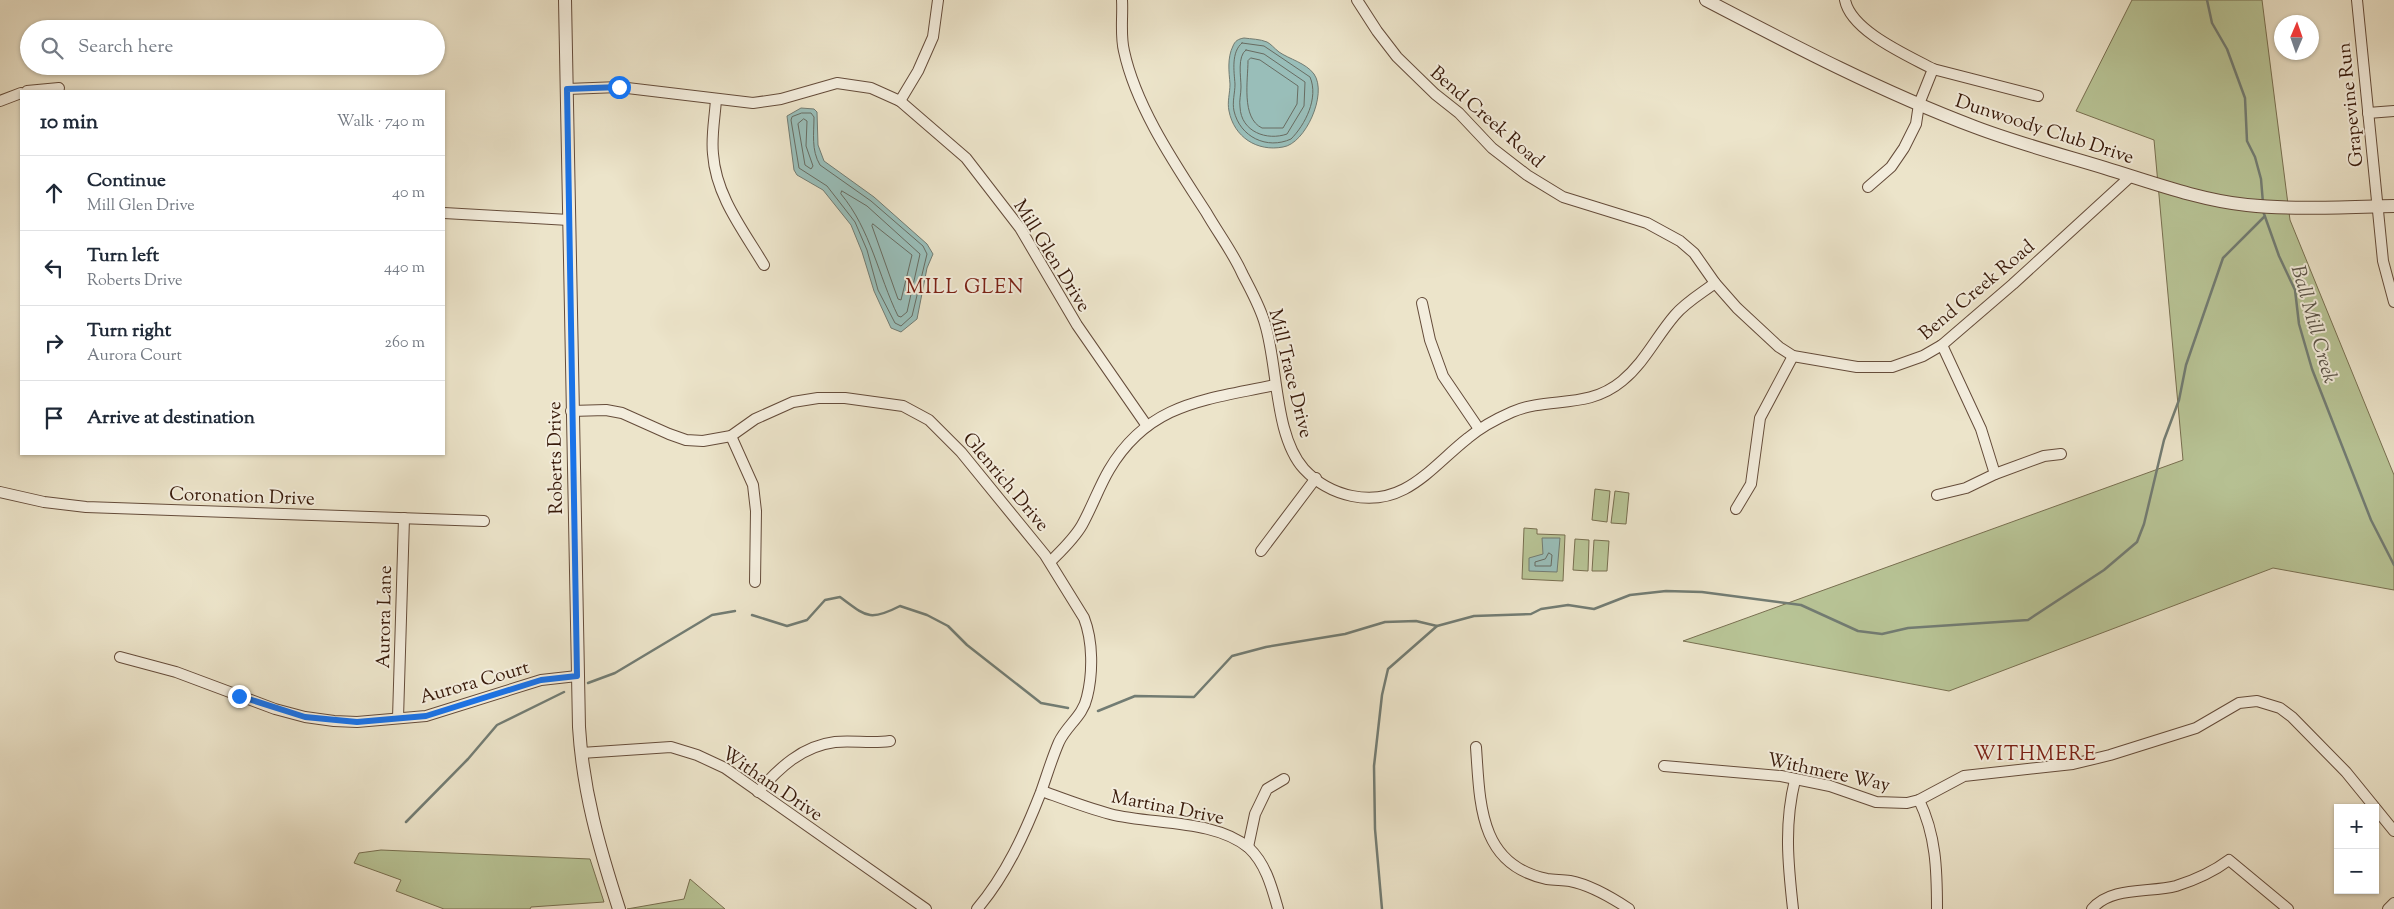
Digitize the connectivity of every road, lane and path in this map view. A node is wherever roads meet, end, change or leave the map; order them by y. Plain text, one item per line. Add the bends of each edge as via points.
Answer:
1 (565, 0) edge
2 (938, 0) edge
3 (1122, 0) edge
4 (1357, 0) edge
5 (1706, 0) edge
6 (1845, 0) edge
7 (2356, 0) edge
8 (1933, 69) junction
9 (59, 88) dead end
10 (567, 89) junction
11 (38, 90) edge
12 (20, 93) edge
13 (2038, 96) dead end
14 (716, 99) junction
15 (0, 101) edge
16 (900, 101) junction
17 (1919, 104) junction
18 (2394, 111) edge
19 (2368, 113) junction
20 (2131, 176) junction
21 (1868, 187) dead end
22 (2377, 206) junction
23 (2394, 206) edge
24 (445, 213) edge
25 (568, 220) junction
26 (764, 265) dead end
27 (1715, 283) junction
28 (2394, 302) edge
29 (1422, 303) dead end
30 (1942, 344) junction
31 (1793, 356) junction
32 (1275, 385) junction
33 (572, 411) junction
34 (1147, 426) junction
35 (1479, 429) junction
36 (731, 436) junction
37 (2061, 454) dead end
38 (1995, 474) junction
39 (1316, 478) junction
40 (0, 492) edge
41 (1937, 495) dead end
42 (1736, 509) dead end
43 (404, 518) junction
44 (484, 520) dead end
45 (1261, 551) dead end
46 (1050, 562) junction
47 (755, 582) dead end
48 (120, 657) dead end
49 (577, 676) junction
50 (398, 718) junction
51 (890, 741) dead end
52 (1476, 747) dead end
53 (580, 752) junction
54 (1664, 766) dead end
55 (1284, 779) dead end
56 (1795, 780) junction
57 (1042, 791) junction
58 (758, 792) junction
59 (1919, 800) junction
60 (2394, 831) edge
61 (1248, 847) junction
62 (2394, 903) edge
63 (620, 909) edge
64 (926, 909) edge
65 (977, 909) edge
66 (1278, 909) edge
67 (1628, 909) edge
68 (1793, 909) edge
69 (1937, 909) edge
70 (2092, 909) edge
71 (2288, 909) edge
72 (2388, 909) edge

1 - 10 street, Roberts Drive
2 - 16 street via 933,37
3 - 32 street, Mill Trace Drive via 1123,49 1134,82 1156,131 1235,257 1253,295 1265,323
4 - 27 street, Bend Creek Road via 1397,57 1508,161 1563,197 1664,232 1694,253
5 - 17 street, Dunwoody Club Drive via 1801,50
6 - 8 street via 1847,10 1877,39
7 - 19 street, Grapevine Run
8 - 13 street
8 - 17 street
9 - 11 street
10 - 14 street, Mill Glen Drive via 619,87
10 - 25 street, Roberts Drive
12 - 15 street
14 - 16 street, Mill Glen Drive via 753,103 781,99 837,83 871,88
14 - 26 street via 712,153 719,186 724,201
16 - 34 street, Mill Glen Drive via 966,158 1020,228 1071,317
17 - 20 street, Dunwoody Club Drive via 1976,128
17 - 21 street via 1916,124 1904,148 1890,167
18 - 19 street
19 - 22 street, Grapevine Run
20 - 22 street, Dunwoody Club Drive via 2204,197 2246,204
20 - 30 street, Bend Creek Road
22 - 23 street, Dunwoody Club Drive
22 - 28 street, Grapevine Run via 2383,261
24 - 25 street
25 - 33 street, Roberts Drive
27 - 31 street, Bend Creek Road via 1759,330
27 - 35 street, Mill Trace Drive via 1677,312 1648,355 1621,382 1582,401 1519,409
29 - 35 street via 1430,340 1443,376
30 - 31 street, Bend Creek Road via 1923,356 1892,367 1857,367
30 - 38 street via 1981,429
31 - 42 street via 1760,418 1751,484
32 - 34 street via 1195,401
32 - 39 street, Mill Trace Drive via 1285,427 1297,458
33 - 36 street, Glenrich Drive via 622,413 686,440 716,440
33 - 49 street, Roberts Drive
34 - 46 street via 1117,457 1082,526
35 - 39 street, Mill Trace Drive via 1418,480 1392,495 1377,499 1344,494 1326,488
36 - 46 street, Glenrich Drive via 793,402 845,398 903,406 942,430
36 - 47 street via 753,485
37 - 38 street via 2044,456
38 - 41 street via 1966,488
39 - 45 street
40 - 43 street, Coronation Drive via 86,507
43 - 44 street, Coronation Drive
43 - 50 street, Aurora Lane
46 - 57 street, Glenrich Drive via 1088,627 1089,685 1083,711 1060,739
48 - 50 street, Aurora Court via 176,672 248,700 305,717 357,722
49 - 50 street, Aurora Court via 541,680 433,714
49 - 53 street, Roberts Drive
51 - 58 street via 869,744 836,742 806,750 775,772
52 - 67 street via 1479,802 1488,832 1499,852 1528,874 1584,886
53 - 58 street, Witham Drive via 671,747 685,750 725,768
53 - 63 street, Roberts Drive via 592,822
54 - 56 street, Withmere Way via 1740,771
55 - 61 street via 1268,789 1256,814
56 - 59 street, Withmere Way via 1830,786 1876,802 1891,804
56 - 68 street via 1788,809 1787,833
57 - 61 street, Martina Drive via 1111,814 1228,835
57 - 65 street, Glenrich Drive via 1001,878
58 - 64 street, Witham Drive
59 - 60 street, Withmere Way via 1964,776 2073,764 2110,755 2196,728 2229,708 2248,701 2269,704 2292,716 2346,772
59 - 69 street via 1934,845
61 - 66 street, Martina Drive via 1269,878
62 - 72 street
70 - 71 street via 2097,903 2117,894 2176,886 2215,871 2229,860

